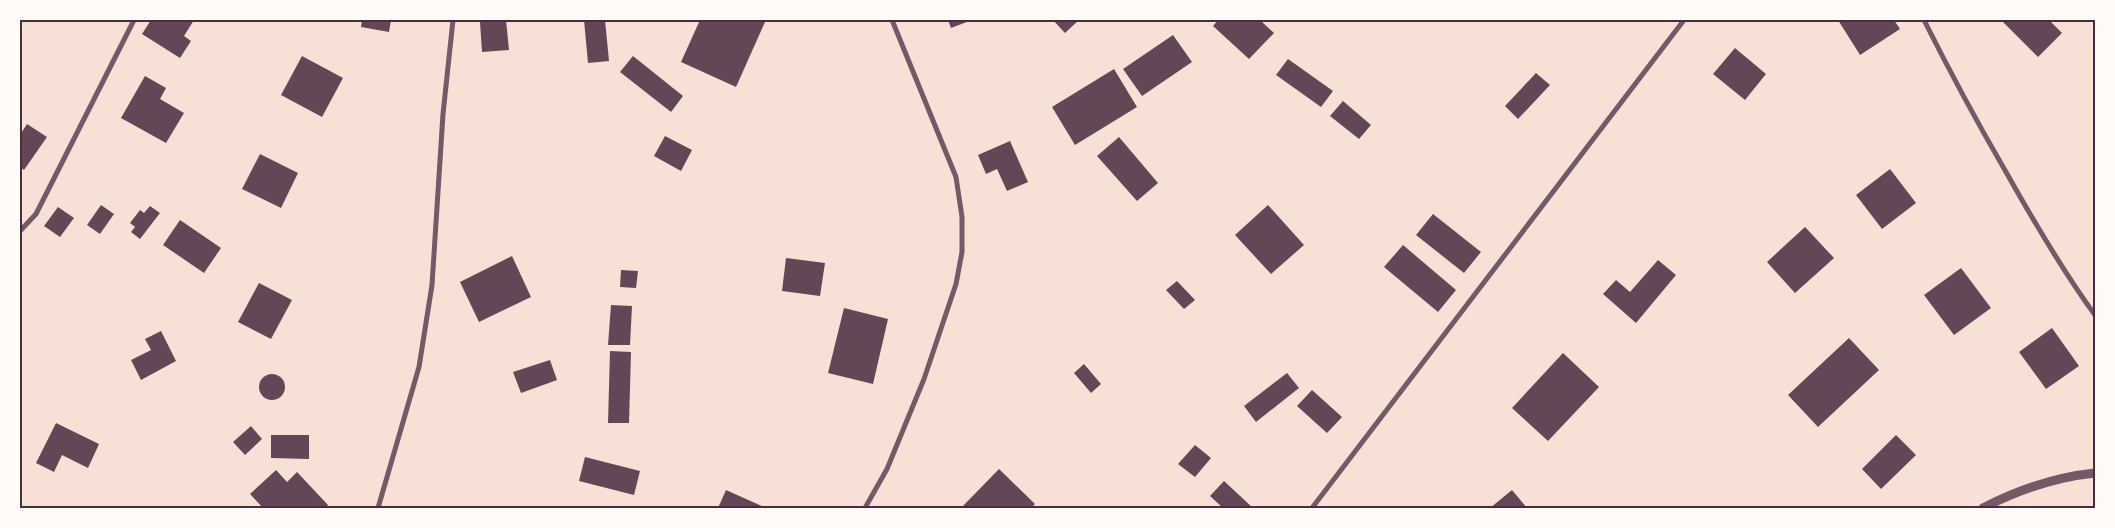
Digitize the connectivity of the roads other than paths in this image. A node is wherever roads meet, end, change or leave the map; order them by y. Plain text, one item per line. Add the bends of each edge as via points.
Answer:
1 (134, 20) edge
2 (453, 20) edge
3 (892, 20) edge
4 (1684, 20) edge
5 (1924, 20) edge
6 (20, 231) edge
7 (2095, 315) edge
8 (2095, 473) edge
9 (378, 508) edge
10 (865, 508) edge
11 (1312, 508) edge
12 (1983, 508) edge

1 - 6 street via 36,214
2 - 9 street via 443,114 432,284 418,367
3 - 10 street via 956,177 962,217 962,252 956,284 924,379 887,469
4 - 11 street
5 - 7 street via 1953,79 2022,200
8 - 12 street via 2068,476 2032,487

